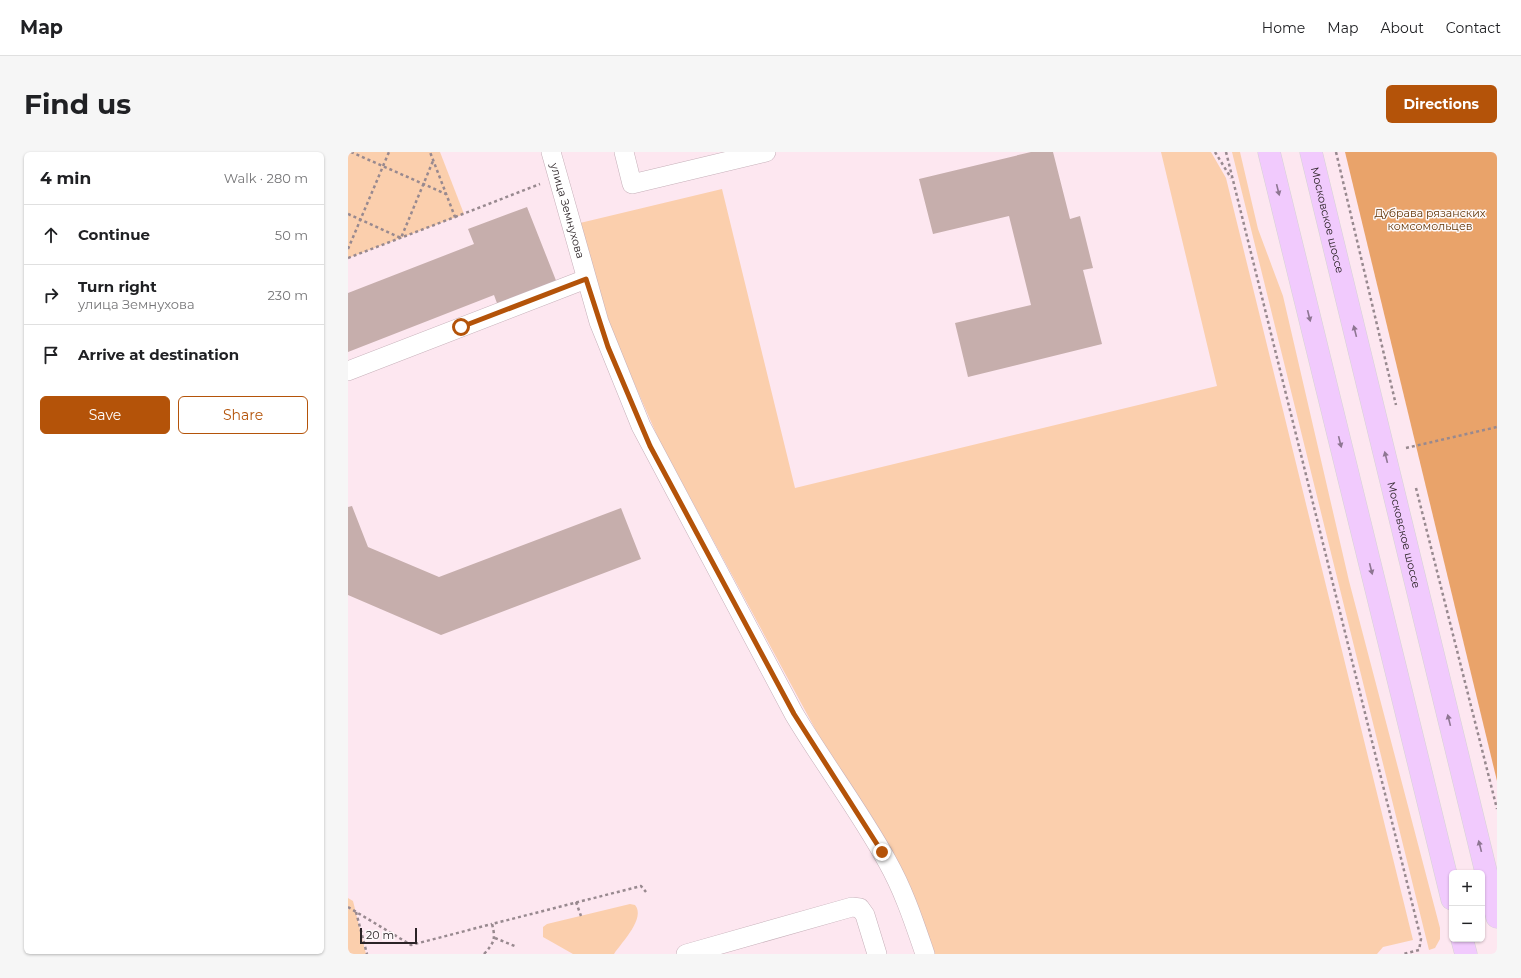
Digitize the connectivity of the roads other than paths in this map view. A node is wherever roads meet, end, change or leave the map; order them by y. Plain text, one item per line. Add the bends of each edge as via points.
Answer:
1 (551, 152) edge
2 (624, 152) edge
3 (766, 152) edge
4 (1269, 152) edge
5 (1311, 152) edge
6 (586, 279) junction
7 (348, 370) edge
8 (1449, 887) edge
9 (1497, 917) edge
10 (1463, 942) edge
11 (686, 954) edge
12 (877, 954) edge
13 (925, 954) edge
14 (1465, 954) edge

1 - 6 street, улица Земнухова
2 - 3 street via 632,184
4 -> 8 main road
9 -> 5 main road, Московское шоссе
6 - 7 street
6 - 13 street, улица Земнухова via 608,347 650,446 794,714 887,861 910,909
10 - 14 main road
11 - 12 street via 852,907 860,908 865,915

